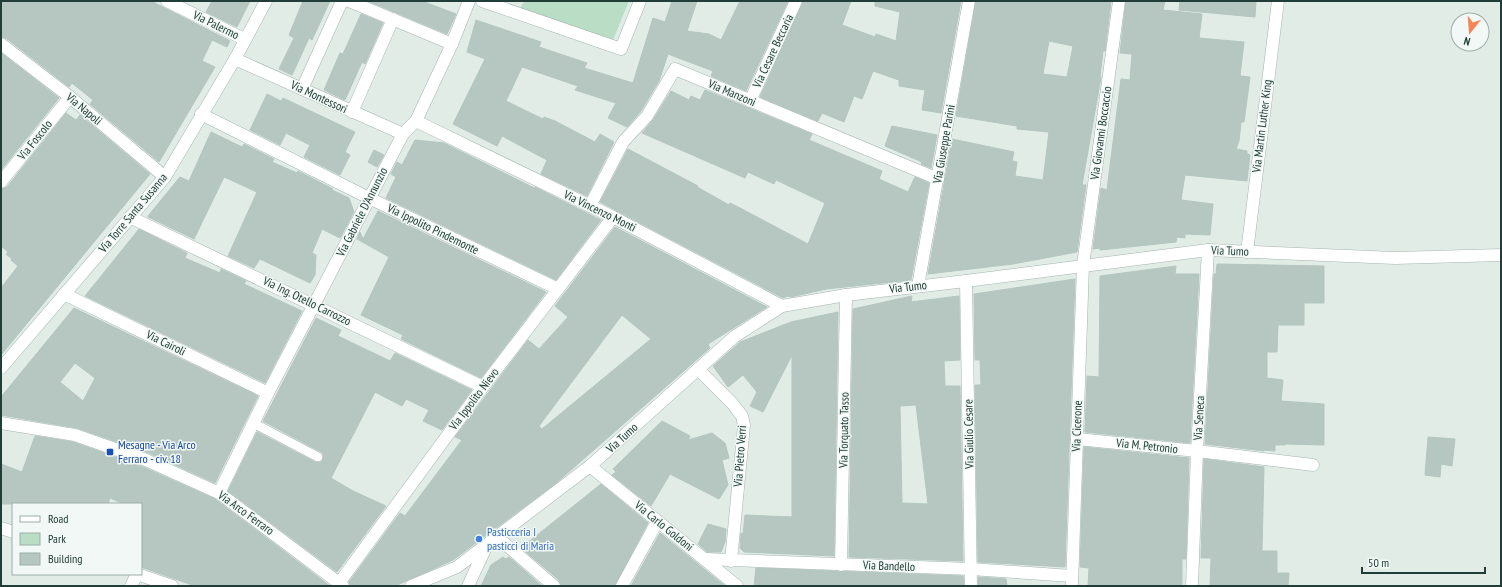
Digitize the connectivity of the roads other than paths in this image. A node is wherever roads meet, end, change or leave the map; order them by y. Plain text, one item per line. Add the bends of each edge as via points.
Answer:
1 (167, 1) edge
2 (266, 1) edge
3 (342, 1) edge
4 (349, 1) edge
5 (470, 1) edge
6 (482, 1) edge
7 (640, 1) edge
8 (796, 1) edge
9 (969, 1) edge
10 (1119, 1) edge
11 (1278, 1) edge
12 (512, 6) edge
13 (393, 19) junction
14 (244, 39) junction
15 (1, 44) edge
16 (452, 44) junction
17 (235, 59) junction
18 (302, 89) junction
19 (70, 97) junction
20 (750, 101) junction
21 (352, 112) junction
22 (201, 114) junction
23 (416, 121) junction
24 (403, 134) junction
25 (165, 177) junction
26 (938, 179) junction
27 (1, 182) edge
28 (370, 198) junction
29 (590, 206) junction
30 (130, 217) junction
31 (613, 217) junction
32 (1208, 250) junction
33 (1247, 252) junction
34 (1501, 255) edge
35 (1083, 265) junction
36 (966, 281) junction
37 (918, 286) junction
38 (558, 289) junction
39 (64, 294) junction
40 (846, 295) junction
41 (315, 305) junction
42 (782, 306) junction
43 (1, 368) edge
44 (698, 369) junction
45 (483, 387) junction
46 (268, 393) junction
47 (253, 423) junction
48 (1, 424) edge
49 (1077, 439) junction
50 (1197, 451) junction
51 (318, 457) dead end
52 (1313, 465) dead end
53 (590, 466) junction
54 (219, 492) junction
55 (657, 522) junction
56 (1, 528) edge
57 (12, 532) edge
58 (492, 540) junction
59 (705, 559) junction
60 (730, 560) junction
61 (841, 565) junction
62 (971, 569) junction
63 (137, 575) edge
64 (140, 575) edge
65 (1072, 581) edge
66 (341, 584) edge
67 (132, 586) edge
68 (172, 586) edge
69 (411, 586) edge
70 (468, 586) edge
71 (554, 586) edge
72 (622, 586) edge
73 (737, 586) edge
74 (971, 586) edge
75 (1192, 586) edge

1 - 14 street, Via Palermo
2 - 14 street, Via Torre Santa Susanna
3 - 18 street
4 - 13 street
5 - 16 street, Via Gabriele D'Annunzio
6 - 12 street
7 - 12 street via 621,49
8 - 20 street, Via Cesare Beccaria
9 - 26 street, Via Giuseppe Parini
10 - 35 street, Via Giovanni Boccaccio
11 - 33 street, Via Martin Luther King
13 - 16 street
13 - 21 street
14 - 17 street, Via Torre Santa Susanna
15 - 19 street, Via Napoli
16 - 23 street, Via Gabriele D'Annunzio
17 - 18 street, Via Montessori
17 - 22 street, Via Torre Santa Susanna
18 - 21 street, Via Montessori
19 - 25 street, Via Napoli
19 - 27 street, Via Foscolo
20 - 26 street, Via Manzoni
20 - 29 street, Via Manzoni via 675,69 647,116 623,142
21 - 24 street, Via Montessori
22 - 25 street, Via Torre Santa Susanna
22 - 28 street, Via Ippolito Pindemonte
23 - 24 street, Via Gabriele D'Annunzio
23 - 29 street, Via Vincenzo Monti
24 - 28 street, Via Gabriele D'Annunzio
25 - 30 street, Via Torre Santa Susanna
26 - 37 street, Via Giuseppe Parini
28 - 38 street, Via Ippolito Pindemonte
28 - 41 street, Via Gabriele D'Annunzio
29 - 31 street, Via Vincenzo Monti
30 - 39 street, Via Torre Santa Susanna
30 - 41 street, Via Ing. Otello Carrozzo
31 - 38 street, Via Ippolito Nievo
31 - 42 street, Via Vincenzo Monti
32 - 33 street, Via Tumo
32 - 35 street, Via Tumo
32 - 50 street, Via Seneca
33 - 34 street, Via Tumo via 1394,258
35 - 36 street, Via Tumo
35 - 49 street, Via Cicerone
36 - 37 street, Via Tumo
36 - 62 street, Via Giulio Cesare
37 - 40 street, Via Tumo
38 - 45 street, Via Ippolito Nievo
39 - 43 street, Via Torre Santa Susanna
39 - 46 street, Via Cairoli
40 - 42 street, Via Tumo
40 - 61 street, Via Torquato Tasso
41 - 45 street, Via Ing. Otello Carrozzo
41 - 46 street, Via Gabriele D'Annunzio
42 - 44 street, Via Tumo via 734,337
44 - 53 street, Via Tumo
44 - 60 street, Via Pietro Verri via 742,416 744,425
45 - 66 street, Via Ippolito Nievo
46 - 47 street, Via Gabriele D'Annunzio
47 - 51 lane
47 - 54 street, Via Gabriele D'Annunzio
48 - 54 street, Via Arco Ferraro via 76,435 146,460
49 - 50 street, Via M. Petronio
49 - 65 street, Via Cicerone
50 - 52 street, Via M. Petronio
50 - 75 street, Via Seneca
53 - 55 street, Via Carlo Goldoni
53 - 58 street, Via Tumo
54 - 66 street, Via Arco Ferraro
55 - 59 street, Via Carlo Goldoni
55 - 72 street
56 - 57 street
58 - 69 street, Via Tumo via 457,567
58 - 70 street
58 - 71 street
59 - 60 street, Via Bandello
59 - 73 street, Via Carlo Goldoni
60 - 61 street, Via Bandello
61 - 62 street, Via Bandello
62 - 65 street, Via Bandello
62 - 74 street, Via Giulio Cesare
63 - 67 street
64 - 68 street

